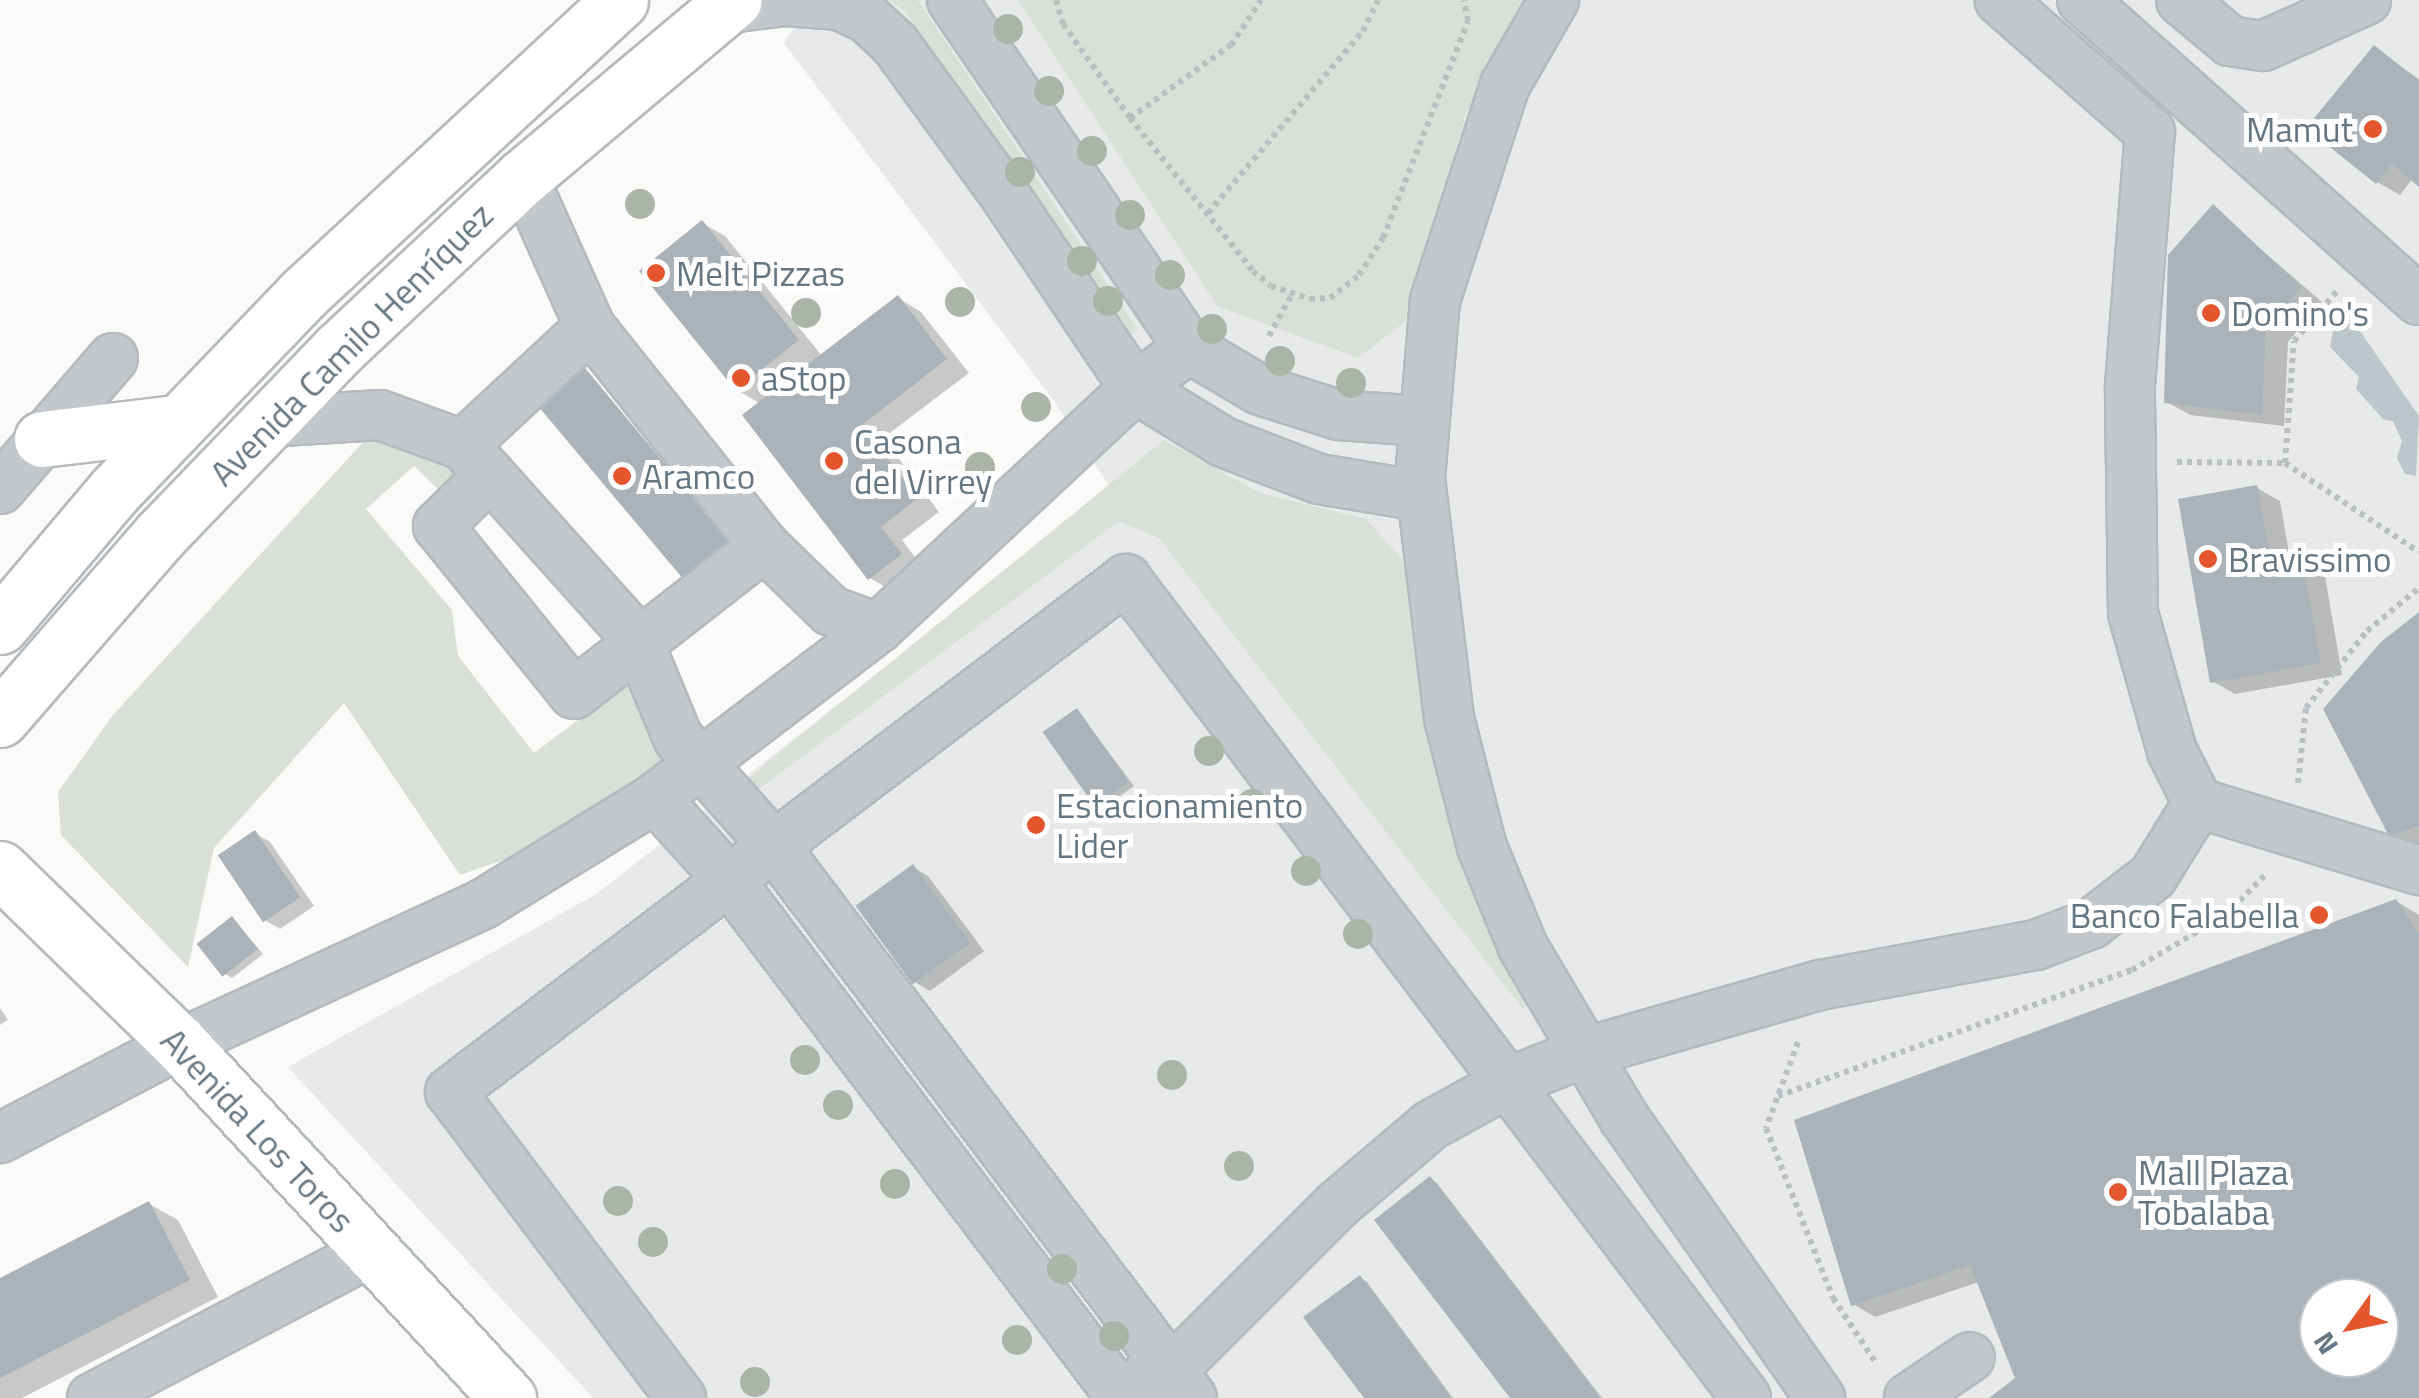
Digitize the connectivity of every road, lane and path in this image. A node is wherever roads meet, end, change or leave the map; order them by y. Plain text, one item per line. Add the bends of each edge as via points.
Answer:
1 (620, 0) edge
2 (952, 0) edge
3 (1056, 0) edge
4 (1261, 0) edge
5 (1378, 0) edge
6 (1464, 0) edge
7 (1554, 0) edge
8 (2000, 0) edge
9 (2082, 0) edge
10 (2181, 0) edge
11 (2366, 0) edge
12 (728, 4) edge
13 (1130, 118) junction
14 (523, 177) junction
15 (1208, 214) junction
16 (2368, 256) junction
17 (1291, 296) junction
18 (2419, 300) edge
19 (590, 328) junction
20 (1256, 330) dead end
21 (1189, 348) junction
22 (113, 358) dead end
23 (1134, 388) junction
24 (1421, 421) junction
25 (266, 422) junction
26 (177, 423) junction
27 (42, 438) junction
28 (476, 460) junction
29 (2129, 462) junction
30 (2285, 463) junction
31 (0, 489) edge
32 (1421, 496) junction
33 (764, 546) junction
34 (2419, 552) edge
35 (0, 626) edge
36 (878, 628) junction
37 (637, 638) junction
38 (0, 719) edge
39 (704, 765) junction
40 (655, 798) junction
41 (2198, 804) junction
42 (774, 846) junction
43 (0, 870) edge
44 (2419, 870) edge
45 (729, 880) junction
46 (180, 1044) junction
47 (1584, 1053) junction
48 (1508, 1084) junction
49 (1778, 1096) dead end
50 (0, 1138) edge
51 (372, 1251) junction
52 (1970, 1358) dead end
53 (1181, 1384) edge
54 (1898, 1390) edge
55 (92, 1398) edge
56 (508, 1398) edge
57 (681, 1398) edge
58 (1122, 1398) edge
59 (1130, 1398) edge
60 (1746, 1398) edge
61 (1820, 1398) edge

1 - 26 main road, Avenida Camilo Henríquez via 395,204
2 - 21 street
3 - 13 path via 1063,24
4 - 13 path via 1232,44
5 - 15 path via 1363,31
6 - 17 path via 1468,20 1383,238 1359,275 1330,298
7 - 24 street via 1505,84 1463,206 1435,300
8 - 29 street via 2150,132
9 - 16 street
10 - 11 street via 2230,40 2263,46
12 - 14 main road, Avenida Camilo Henríquez
12 - 23 street via 839,5 881,31 998,185
13 - 15 path
14 - 19 street
14 - 25 main road, Avenida Camilo Henríquez
15 - 17 path via 1254,271
16 - 18 street
16 - 30 path via 2294,341
17 - 20 path via 1272,337
19 - 28 street
19 - 33 street
21 - 23 street
21 - 24 street via 1260,390 1339,415
22 - 27 street
23 - 32 street via 1223,442 1303,473
23 - 36 street
24 - 32 street
25 - 28 street via 380,415
25 - 38 main road, Avenida Camilo Henríquez
26 - 27 main road
26 - 35 main road, Avenida Camilo Henríquez
27 - 31 street
28 - 37 street
28 - 37 street via 438,526 574,694
29 - 30 path
29 - 41 street via 2133,613 2172,751
30 - 34 path
32 - 47 street via 1449,718 1482,847 1523,947
33 - 36 street via 830,611
33 - 37 street
36 - 39 street
37 - 39 street via 678,738
39 - 40 street
39 - 42 street
40 - 45 street
40 - 46 street via 392,950
41 - 44 street
41 - 47 street via 2153,876 2091,924 2036,945 1820,985
42 - 45 street
42 - 48 street via 1126,579
42 - 53 street
43 - 46 main road, Avenida Los Toros
45 - 57 street via 450,1092
45 - 58 street
46 - 50 street
46 - 51 main road, Avenida Los Toros
47 - 48 street
47 - 61 street
48 - 53 street via 1430,1125 1350,1193
48 - 60 street
49 - 54 path via 1766,1128 1833,1298
51 - 55 street
51 - 56 main road, Avenida Los Toros
52 - 54 street
53 - 59 street via 1150,1371

